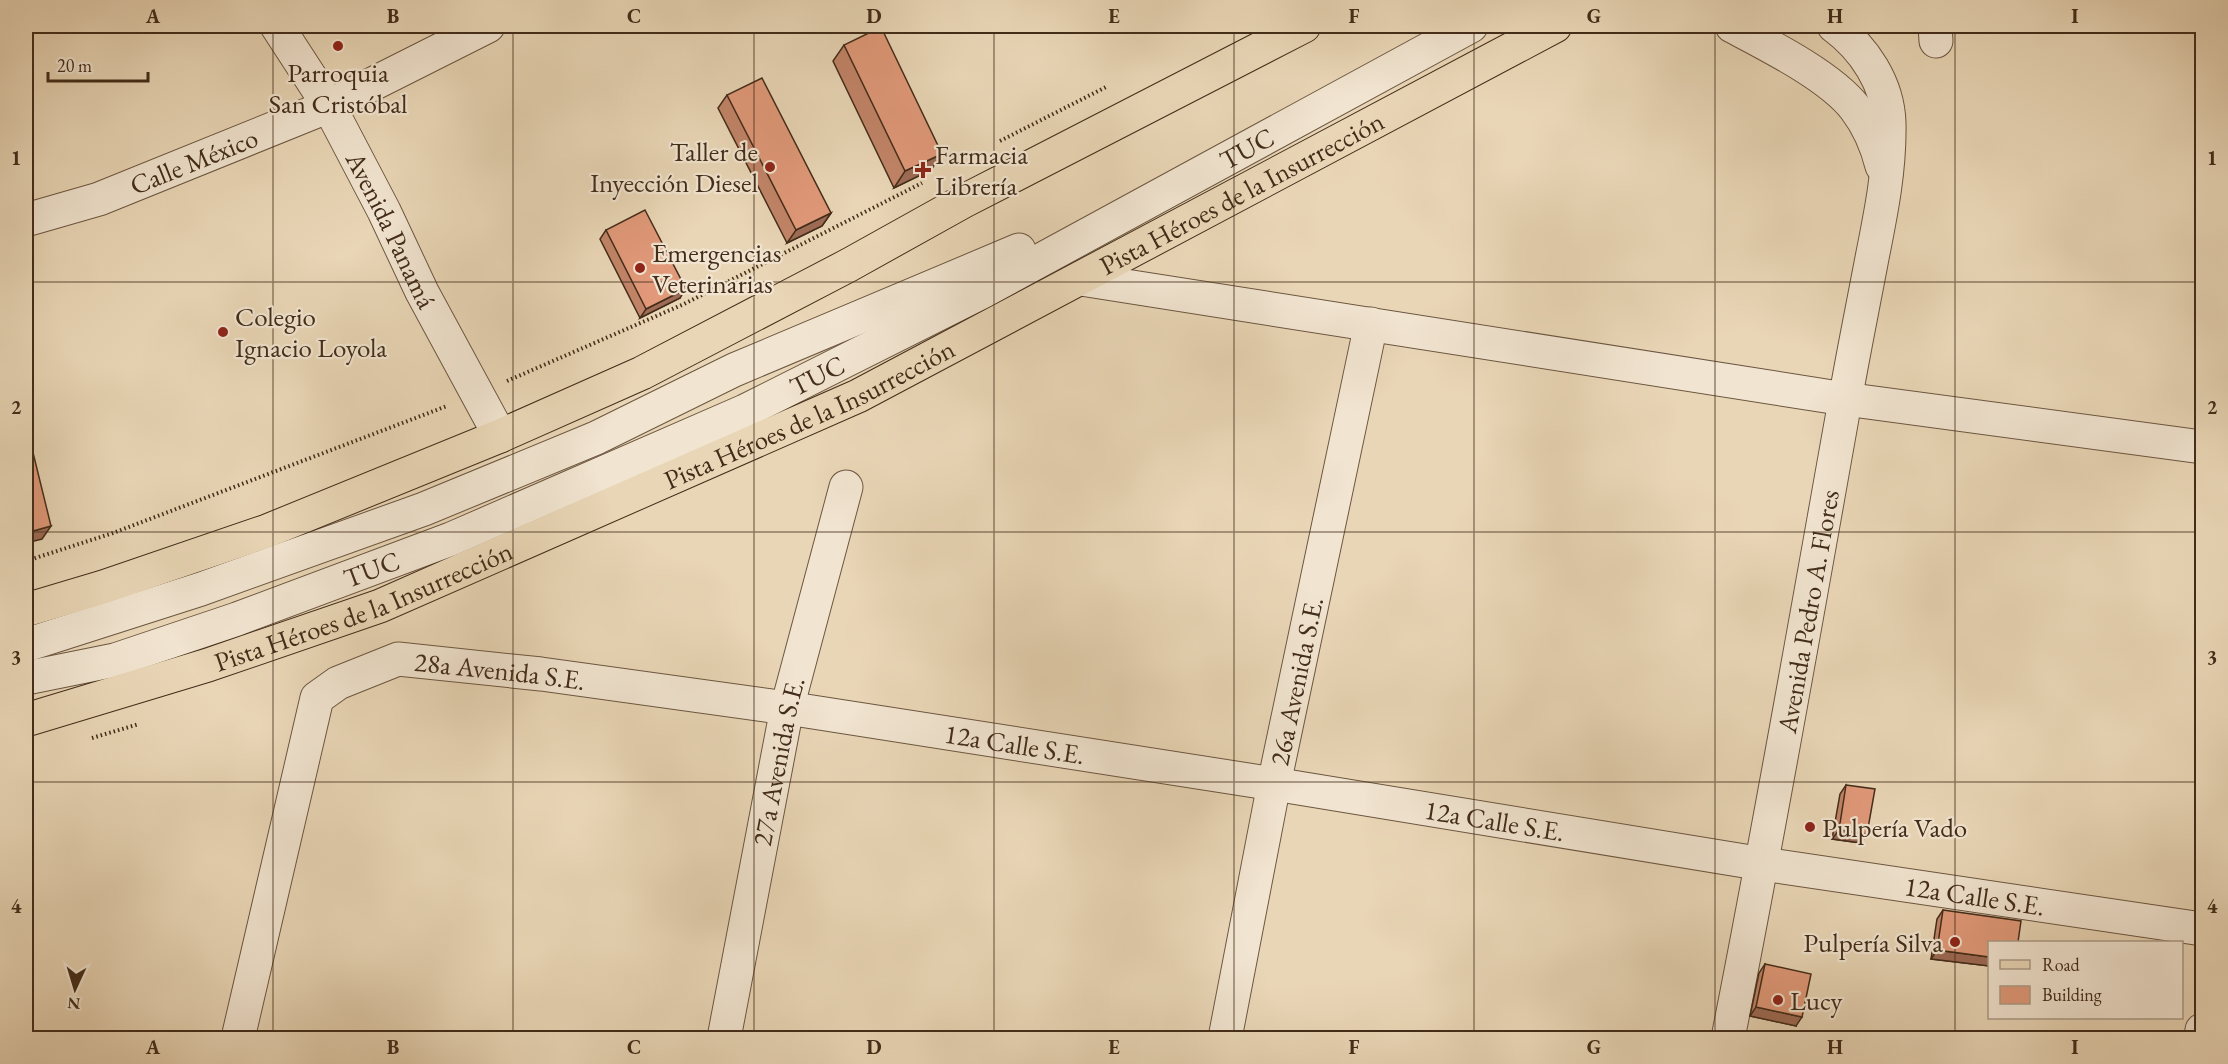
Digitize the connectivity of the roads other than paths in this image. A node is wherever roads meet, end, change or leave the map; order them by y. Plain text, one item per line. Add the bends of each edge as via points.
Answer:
1 (277, 26) edge
2 (488, 26) edge
3 (1304, 26) edge
4 (1435, 26) edge
5 (1471, 26) edge
6 (1555, 26) edge
7 (1732, 26) edge
8 (1834, 26) edge
9 (1858, 38) edge
10 (329, 106) junction
11 (1886, 186) junction
12 (26, 220) edge
13 (1081, 279) junction
14 (1371, 324) junction
15 (1845, 399) junction
16 (500, 436) junction
17 (2202, 447) edge
18 (846, 487) dead end
19 (26, 610) edge
20 (26, 645) edge
21 (26, 678) edge
22 (788, 708) junction
23 (26, 720) edge
24 (1274, 784) junction
25 (1763, 864) junction
26 (2202, 929) edge
27 (2202, 1030) edge
28 (238, 1038) edge
29 (724, 1038) edge
30 (1225, 1038) edge
31 (1728, 1038) edge
32 (2201, 1038) edge

1 - 10 street, Avenida Panamá
2 - 10 street, Calle México
3 - 16 main road via 642,373
4 - 20 street, TUC via 1056,234 734,370 596,438 424,509 201,589
5 - 21 street, TUC via 982,292 745,411 451,539 237,620 115,660
6 - 13 main road, Pista Héroes de la Insurrección
7 - 11 street via 1791,59 1854,107 1873,137
8 - 9 street, Avenida Pedro A. Flores
9 - 11 street, Avenida Pedro A. Flores via 1885,94 1889,121
10 - 12 street, Calle México via 99,199
10 - 16 street, Avenida Panamá via 422,292
11 - 15 street, Avenida Pedro A. Flores
13 - 14 street
13 - 23 main road, Pista Héroes de la Insurrección via 858,396 380,606 208,666
14 - 15 street
14 - 24 street, 26a Avenida S.E.
15 - 17 street
15 - 25 street, Avenida Pedro A. Flores
16 - 19 main road via 267,531
18 - 22 street, 27a Avenida S.E.
22 - 24 street, 12a Calle S.E.
22 - 28 street, 28a Avenida S.E. via 398,659 338,684 317,698
22 - 29 street, 27a Avenida S.E.
24 - 25 street, 12a Calle S.E.
24 - 30 street, 26a Avenida S.E.
25 - 26 street, 12a Calle S.E.
25 - 31 street, Avenida Pedro A. Flores
27 - 32 street

